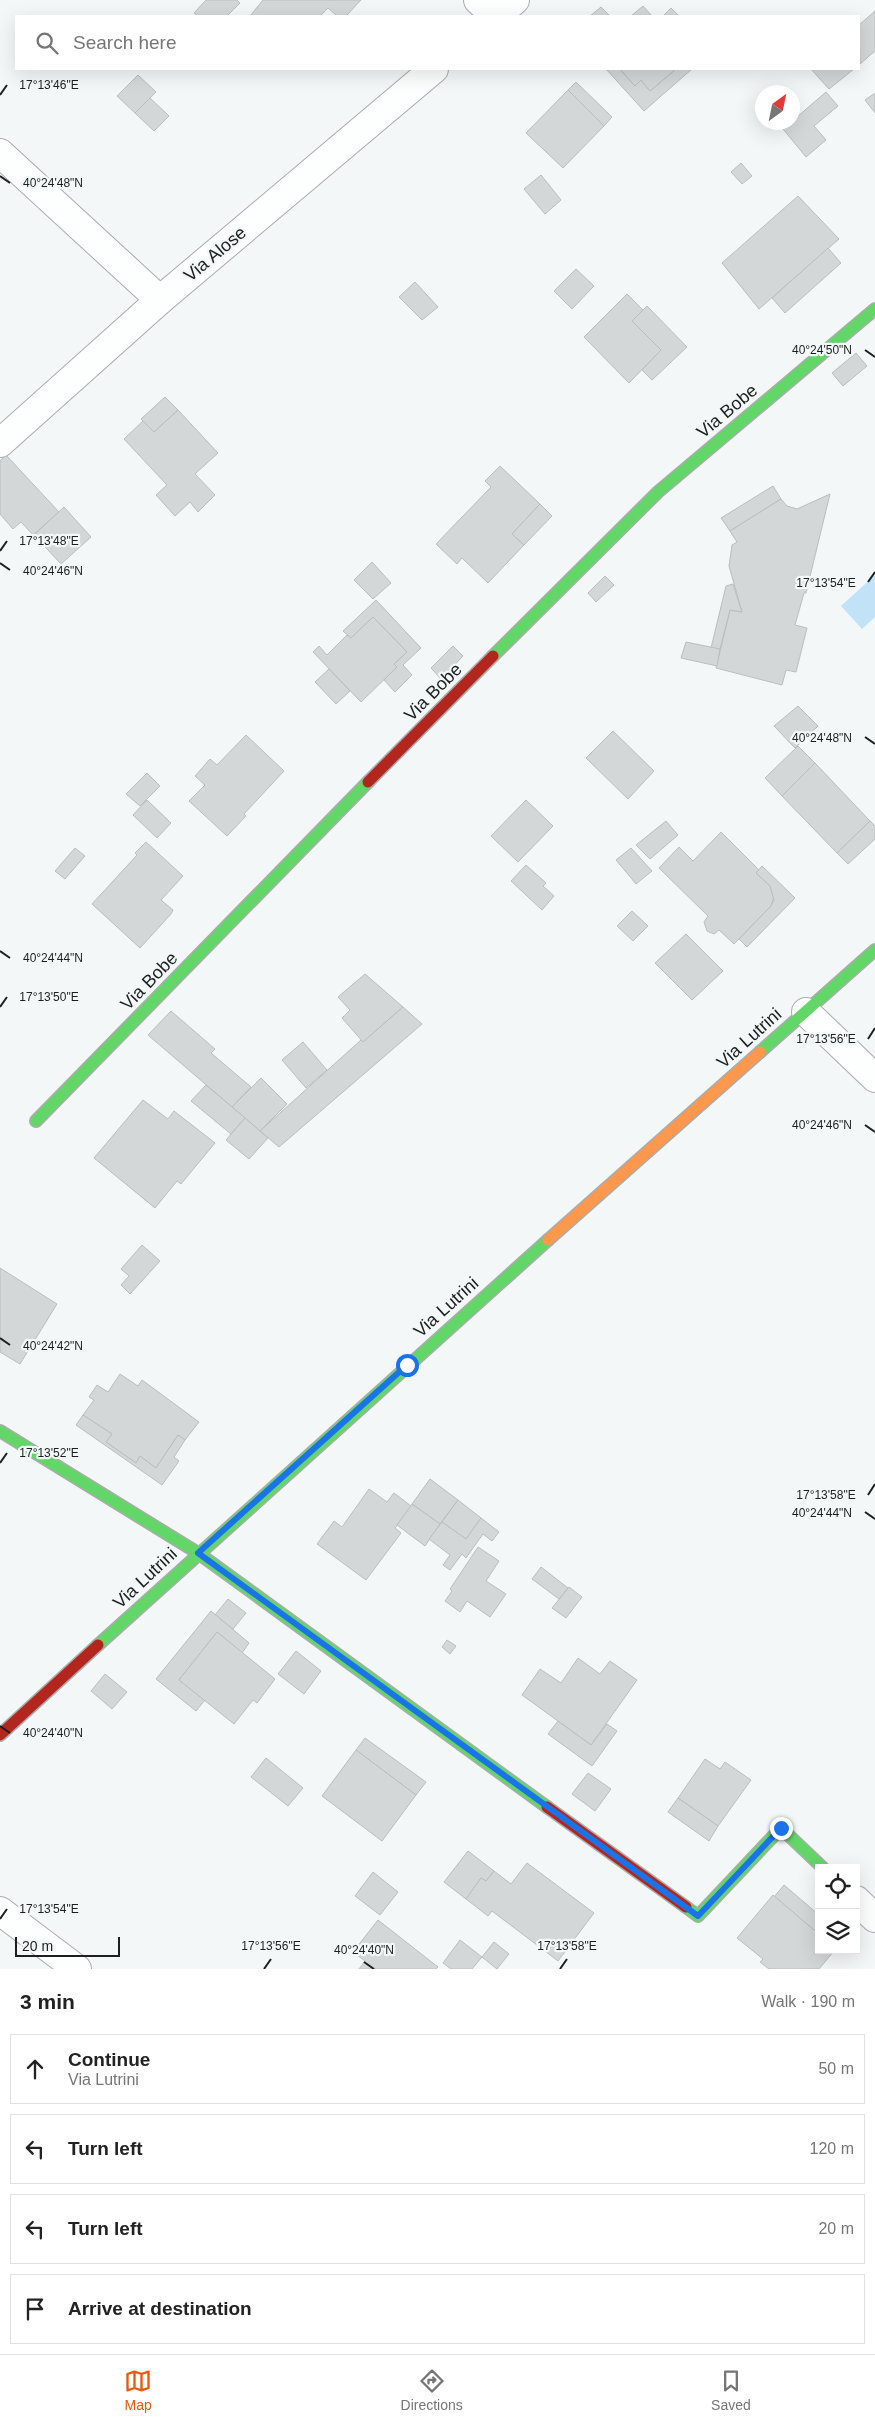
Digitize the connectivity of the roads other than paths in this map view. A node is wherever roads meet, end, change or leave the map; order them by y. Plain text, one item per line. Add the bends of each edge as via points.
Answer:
1 (478, 0) edge
2 (515, 0) edge
3 (495, 15) edge
4 (497, 15) edge
5 (433, 70) edge
6 (0, 153) edge
7 (160, 300) junction
8 (875, 309) edge
9 (0, 443) edge
10 (875, 950) edge
11 (806, 1012) junction
12 (875, 1078) edge
13 (36, 1122) dead end
14 (0, 1431) edge
15 (198, 1553) junction
16 (0, 1735) edge
17 (819, 1864) edge
18 (860, 1904) edge
19 (0, 1911) edge
20 (875, 1918) edge
21 (77, 1969) edge

1 - 3 street
2 - 4 street
5 - 7 street, Via Alose
6 - 7 street
7 - 9 street, Via Alose
8 - 13 street, Via Bobe via 658,492 417,732
10 - 11 street, Via Lutrini
11 - 12 street
11 - 15 street, Via Lutrini
14 - 15 street
15 - 16 street, Via Lutrini
15 - 17 street via 698,1916 781,1828
18 - 20 street
19 - 21 street

